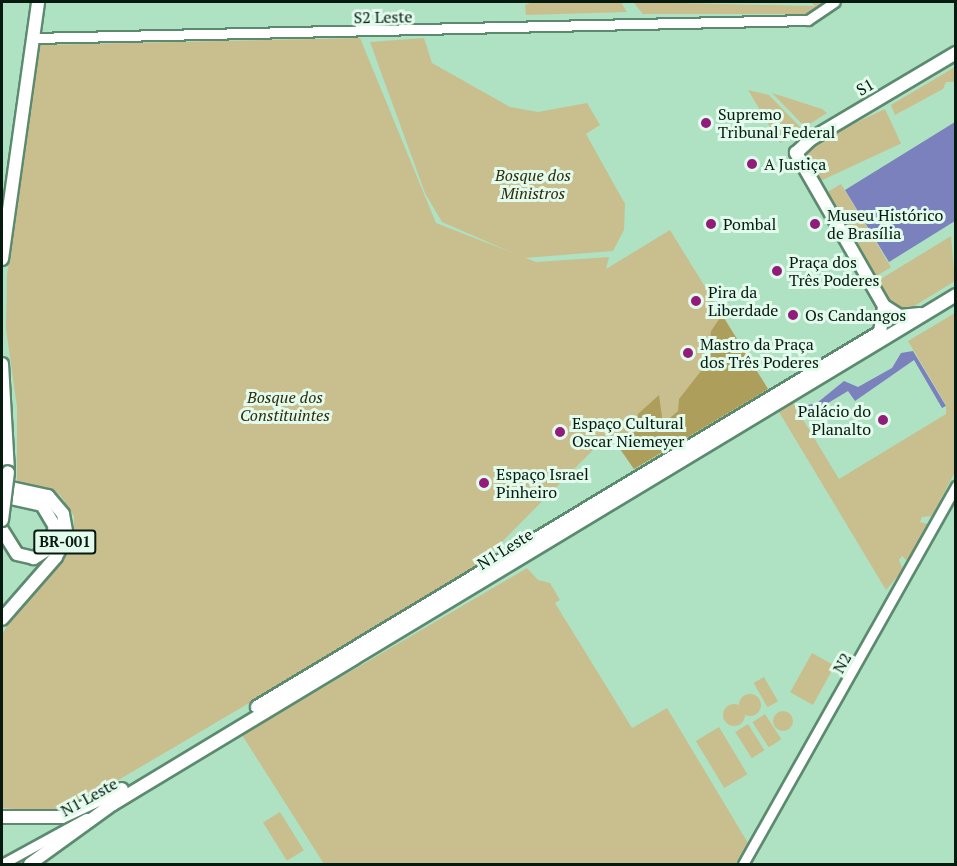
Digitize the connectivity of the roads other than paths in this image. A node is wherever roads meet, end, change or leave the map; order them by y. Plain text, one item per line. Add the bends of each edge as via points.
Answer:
1 (38, 2) edge
2 (835, 2) edge
3 (33, 38) junction
4 (956, 53) edge
5 (2, 259) edge
6 (956, 295) edge
7 (884, 306) junction
8 (924, 314) junction
9 (2, 363) edge
10 (2, 486) edge
11 (956, 486) edge
12 (2, 496) edge
13 (2, 520) edge
14 (2, 530) edge
15 (2, 619) edge
16 (111, 800) junction
17 (2, 817) edge
18 (753, 853) junction
19 (2, 864) edge
20 (30, 864) edge
21 (743, 864) edge
22 (750, 864) edge

1 - 3 highway
2 - 3 main road, S2 Leste via 808,20
3 - 5 highway
4 - 7 highway, S1 via 812,139 796,153
6 - 8 highway, N1 Leste
7 - 8 highway via 900,316
7 - 16 highway, N1 Leste via 880,332
8 - 16 highway, N1 Leste
9 - 13 highway, bridge via 8,472
10 - 15 highway, BR-001 via 48,496 63,514 67,536 56,557
11 - 18 main road, N2
12 - 14 highway, BR-001 via 42,505 56,527 48,549 34,558 17,555
16 - 17 highway via 62,817
16 - 19 main road, N1 Leste
16 - 20 highway
18 - 21 main road, N2
18 - 22 main road, N2

